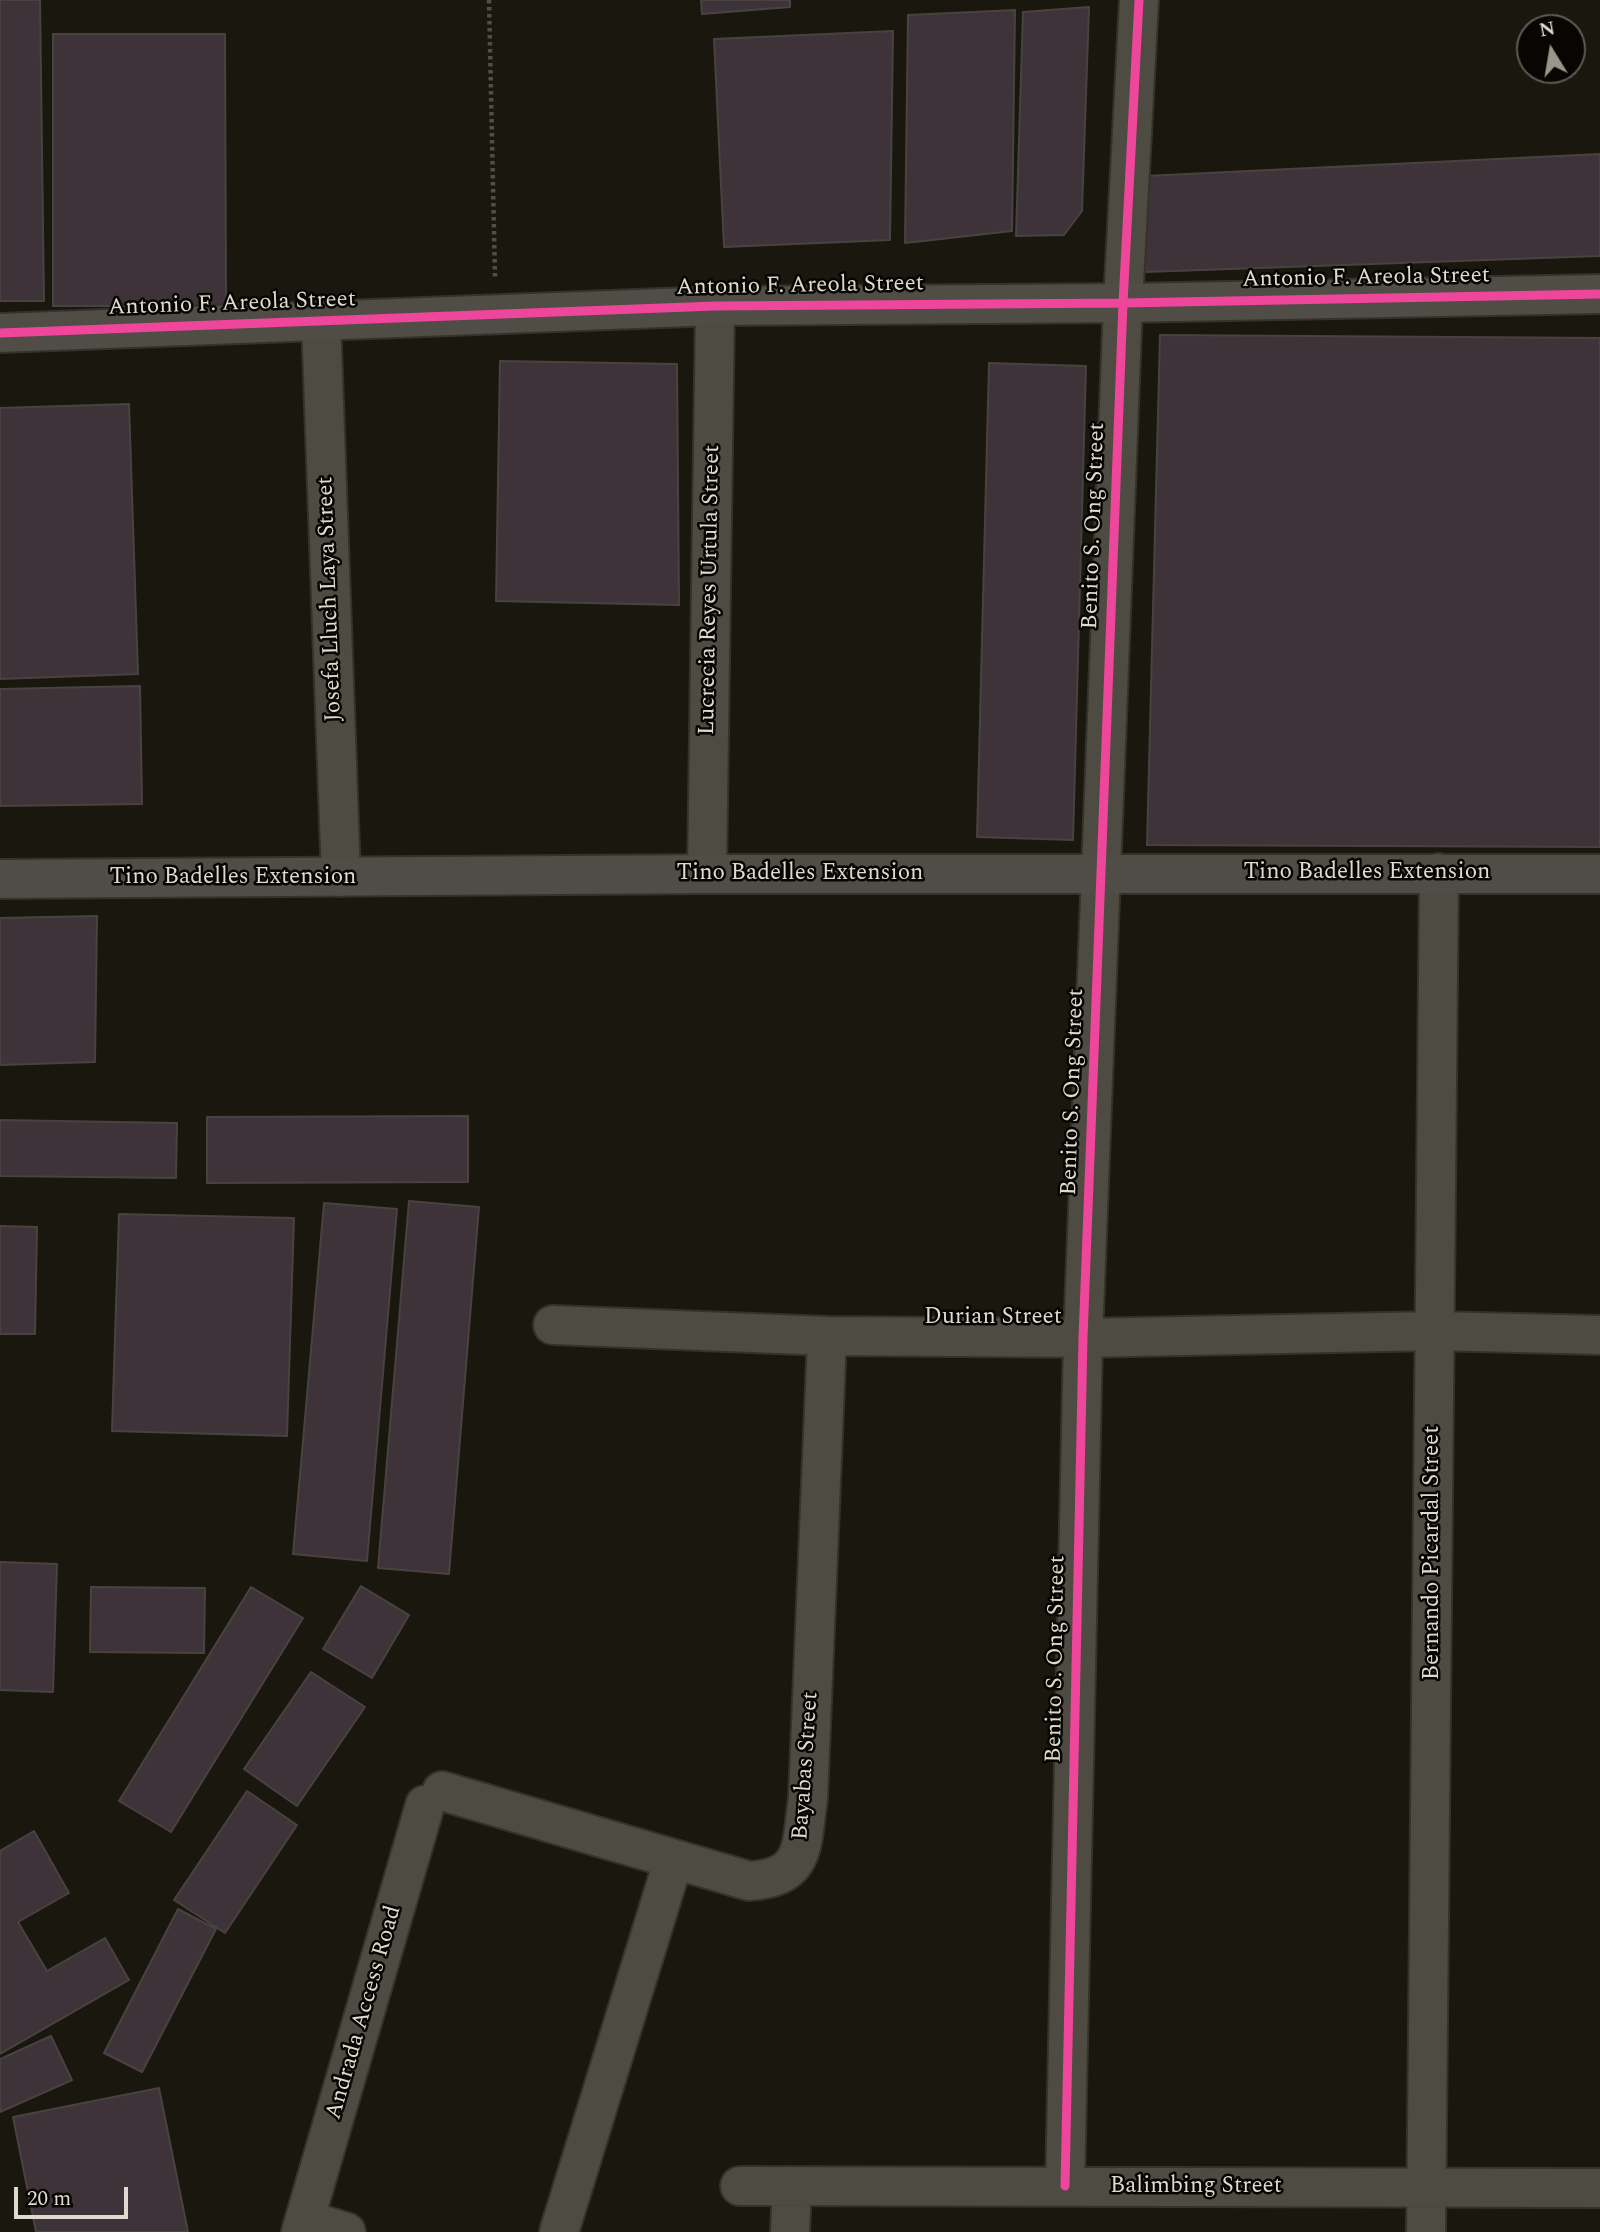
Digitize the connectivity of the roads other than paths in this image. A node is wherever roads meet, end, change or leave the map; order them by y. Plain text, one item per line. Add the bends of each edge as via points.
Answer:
1 (1139, 0) edge
2 (1600, 294) edge
3 (1123, 303) junction
4 (715, 306) junction
5 (321, 321) junction
6 (0, 332) edge
7 (1101, 873) junction
8 (1439, 873) junction
9 (707, 874) junction
10 (1600, 874) edge
11 (341, 877) junction
12 (0, 879) edge
13 (553, 1325) dead end
14 (1434, 1331) junction
15 (1600, 1335) edge
16 (827, 1336) junction
17 (1083, 1338) junction
18 (433, 1798) joint
19 (668, 1878) dead end
20 (740, 2186) dead end
21 (792, 2186) junction
22 (1065, 2186) junction
23 (1427, 2187) junction
24 (1600, 2188) edge
25 (303, 2226) edge
26 (346, 2232) edge
27 (559, 2232) edge
28 (790, 2232) edge
29 (1426, 2232) edge

1 - 3 street, Benito S. Ong Street
2 - 3 street, Antonio F. Areola Street
3 - 4 street, Antonio F. Areola Street
3 - 7 street, Benito S. Ong Street
4 - 5 street, Antonio F. Areola Street
4 - 9 street, Lucrecia Reyes Urtula Street
5 - 6 street, Antonio F. Areola Street
5 - 11 street, Josefa Lluch Laya Street
7 - 8 street, Tino Badelles Extension
7 - 9 street, Tino Badelles Extension
7 - 17 street, Benito S. Ong Street
8 - 10 street, Tino Badelles Extension
8 - 14 street, Bernando Picardal Street
9 - 11 street, Tino Badelles Extension
11 - 12 street, Tino Badelles Extension
13 - 16 street, Durian Street
14 - 15 street, Durian Street
14 - 17 street, Durian Street
14 - 23 street, Bernando Picardal Street
16 - 17 street, Durian Street
16 - 18 street, Bayabas Street via 808,1798 799,1858 790,1870 771,1880 749,1881
17 - 22 street, Benito S. Ong Street
18 - 25 street, Andrada Access Road
19 - 27 street
20 - 21 street, Balimbing Street
21 - 22 street, Balimbing Street
21 - 28 street
22 - 23 street, Balimbing Street
23 - 24 street, Balimbing Street
23 - 29 street, Bernando Picardal Street
25 - 26 street, Andrada Access Road

